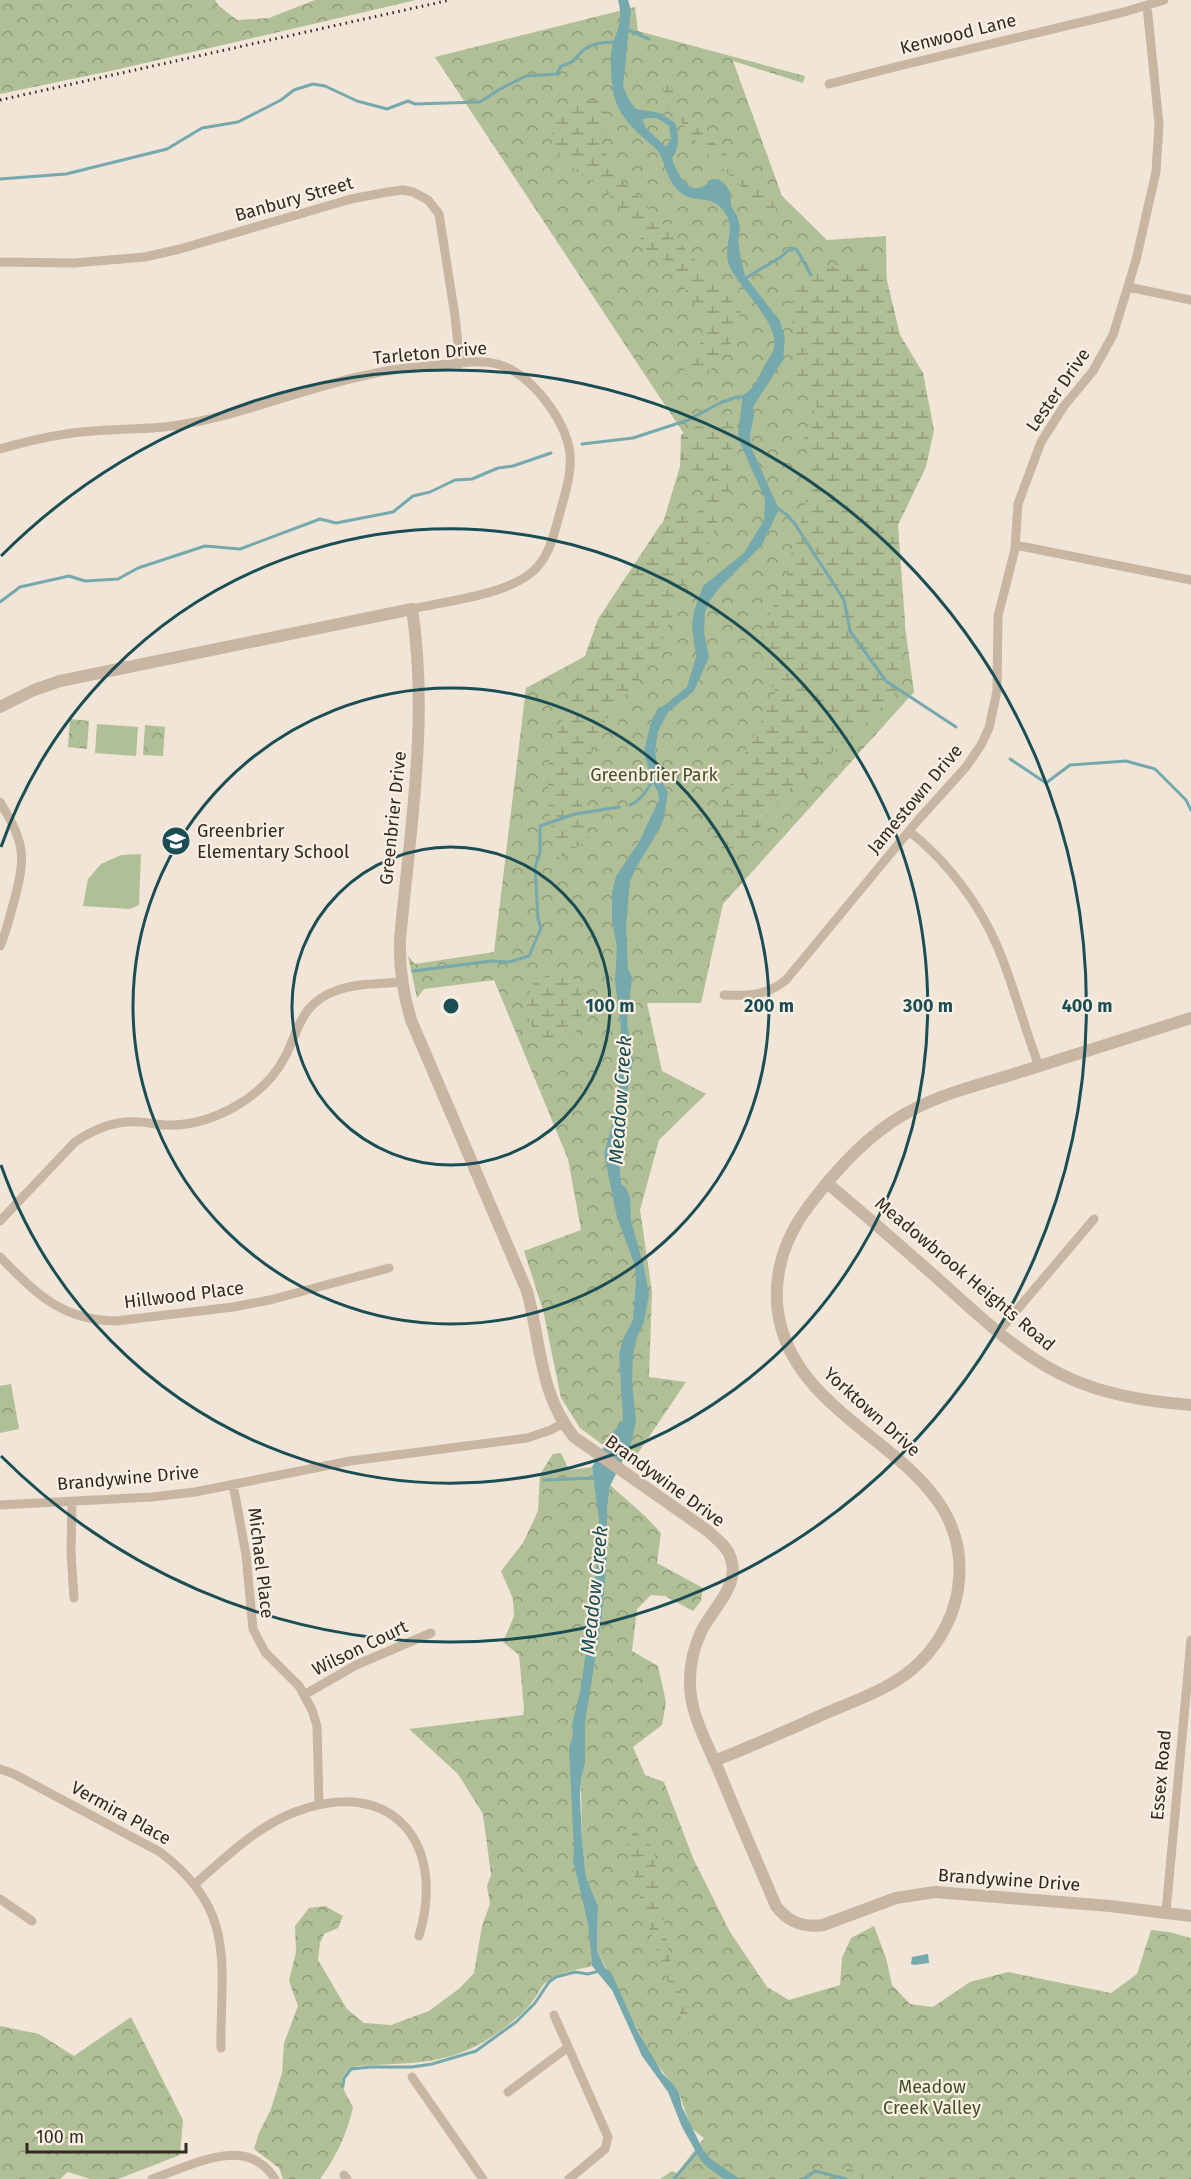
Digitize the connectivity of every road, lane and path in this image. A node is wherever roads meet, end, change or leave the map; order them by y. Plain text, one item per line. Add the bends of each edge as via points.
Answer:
1 (1164, 0) edge
2 (1147, 6) junction
3 (829, 84) dead end
4 (0, 262) edge
5 (1128, 287) junction
6 (1191, 300) edge
7 (460, 364) junction
8 (0, 449) edge
9 (1015, 545) junction
10 (1191, 580) edge
11 (412, 609) junction
12 (0, 706) edge
13 (0, 802) edge
14 (909, 831) junction
15 (0, 946) edge
16 (401, 982) junction
17 (724, 995) dead end
18 (1191, 1018) edge
19 (1039, 1066) junction
20 (827, 1183) junction
21 (1094, 1218) dead end
22 (0, 1221) edge
23 (0, 1257) edge
24 (388, 1268) dead end
25 (999, 1331) junction
26 (1191, 1405) edge
27 (563, 1423) junction
28 (233, 1484) junction
29 (72, 1502) junction
30 (0, 1504) edge
31 (74, 1598) dead end
32 (431, 1633) dead end
33 (1191, 1640) edge
34 (304, 1695) junction
35 (714, 1761) junction
36 (0, 1769) edge
37 (319, 1805) junction
38 (195, 1884) junction
39 (0, 1899) edge
40 (1166, 1912) junction
41 (1191, 1916) edge
42 (32, 1921) dead end
43 (419, 1936) dead end
44 (554, 2015) dead end
45 (567, 2048) junction
46 (221, 2049) dead end
47 (412, 2077) dead end
48 (508, 2091) dead end
49 (152, 2179) edge
50 (275, 2179) edge
51 (483, 2179) edge
52 (569, 2179) edge

1 - 2 street, Kenwood Lane
2 - 3 street, Kenwood Lane
2 - 5 street, Lester Drive via 1159,148
4 - 7 street, Banbury Street via 74,263 145,256 351,199 403,190 413,192 428,200 439,214
5 - 6 street
5 - 9 street, Lester Drive via 1105,351 1041,442 1018,504
7 - 8 street, Tarleton Drive via 367,374 178,425 62,434
7 - 11 street, Tarleton Drive via 495,363 531,383 564,430 571,456 570,473 553,540 533,572 505,588
9 - 10 street
9 - 14 street, Jamestown Drive via 998,616 997,691 988,728 966,767
11 - 12 street via 60,681
11 - 16 street, Greenbrier Drive via 419,669 419,738 400,940
13 - 15 street via 17,833 22,859 22,873
14 - 17 street, Jamestown Drive via 777,988 755,996
14 - 19 street via 951,872 985,922 1007,972
16 - 22 street via 349,987 316,1002 302,1018 286,1055 267,1083 220,1114 185,1124 112,1124 87,1134
16 - 27 street, Greenbrier Drive via 411,1020 527,1291 549,1394
18 - 19 street, Yorktown Drive
19 - 20 street, Yorktown Drive via 930,1101 905,1114 864,1144
20 - 25 street, Meadowbrook Heights Road
20 - 35 street, Yorktown Drive via 801,1216 783,1253 777,1292 782,1329 792,1356 819,1391 907,1467 943,1508 957,1540 959,1588 939,1639 903,1677
21 - 25 street
23 - 24 street, Hillwood Place via 57,1308 82,1317 116,1321 270,1300
25 - 26 street, Meadowbrook Heights Road via 1053,1370 1087,1386 1134,1398
27 - 28 street, Brandywine Drive via 527,1438 350,1461
27 - 35 street, Brandywine Drive via 579,1440 708,1531 731,1559 729,1588 701,1632 691,1665 691,1699
28 - 29 street, Brandywine Drive via 152,1497
28 - 34 street, Michael Place via 246,1555 253,1629 265,1652
29 - 30 street, Brandywine Drive
29 - 31 street
32 - 34 street, Wilson Court via 356,1665
33 - 40 street, Essex Road
34 - 37 street, Michael Place via 317,1729
35 - 40 street, Brandywine Drive via 776,1906 795,1922 823,1925 886,1901 935,1892
36 - 38 street, Vermira Place via 160,1852
37 - 38 street via 263,1828
37 - 43 street via 365,1803 387,1812 411,1832 425,1873 425,1907
38 - 46 street, Vermira Place via 214,1919 222,1954
39 - 42 street
40 - 41 street, Brandywine Drive
44 - 45 street
45 - 48 street
45 - 52 street via 608,2137 606,2149
47 - 51 street
49 - 50 street via 233,2154 256,2159

